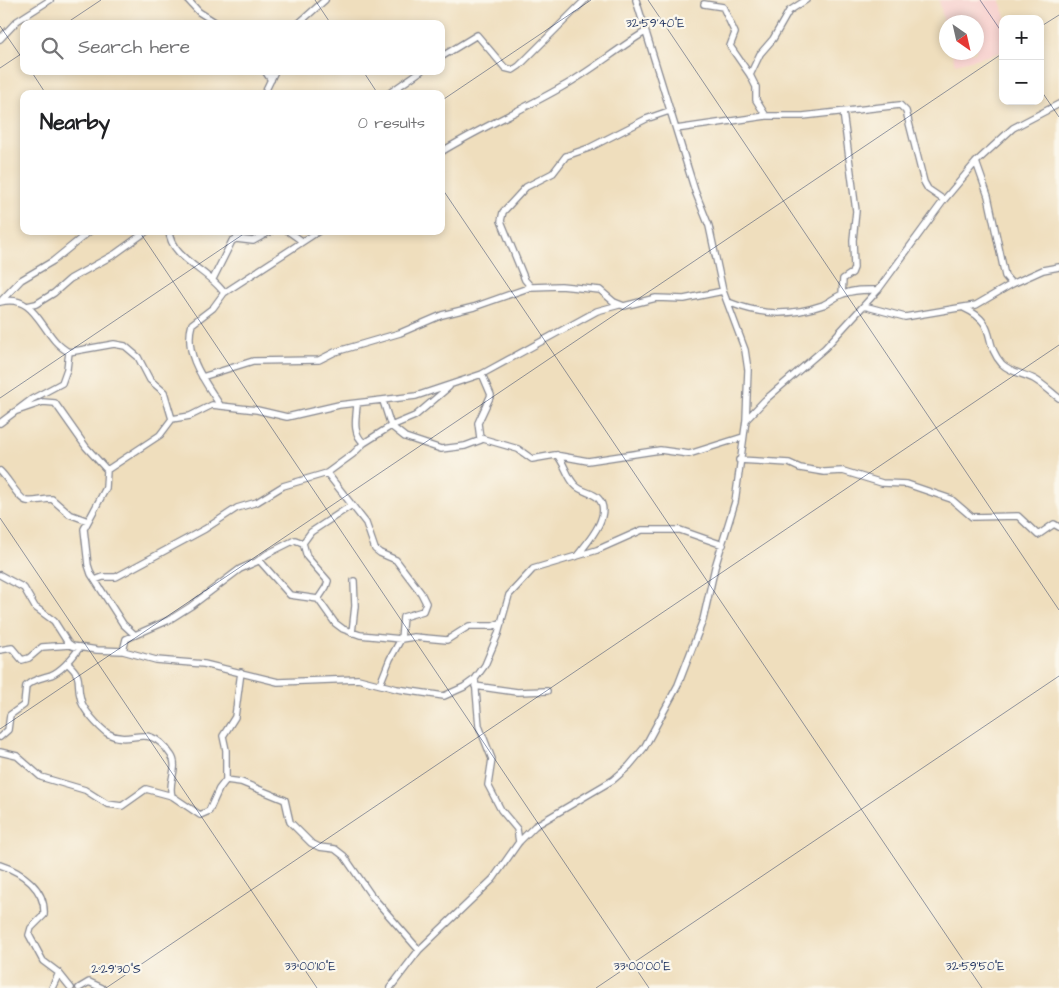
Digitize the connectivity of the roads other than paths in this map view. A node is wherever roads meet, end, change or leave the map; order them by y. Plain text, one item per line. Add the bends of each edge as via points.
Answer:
1 (50, 0) edge
2 (188, 0) edge
3 (325, 0) edge
4 (585, 0) edge
5 (636, 0) edge
6 (806, 0) edge
7 (704, 4) dead end
8 (212, 20) edge
9 (302, 20) edge
10 (645, 32) junction
11 (0, 39) edge
12 (445, 55) edge
13 (268, 75) edge
14 (273, 75) edge
15 (415, 75) edge
16 (750, 75) junction
17 (271, 80) junction
18 (266, 90) edge
19 (394, 90) edge
20 (1059, 104) edge
21 (669, 111) junction
22 (844, 112) junction
23 (766, 116) junction
24 (676, 129) junction
25 (445, 150) edge
26 (976, 162) junction
27 (944, 200) junction
28 (85, 235) edge
29 (141, 235) edge
30 (170, 235) edge
31 (264, 235) edge
32 (294, 235) edge
33 (312, 235) edge
34 (302, 241) junction
35 (1059, 267) edge
36 (213, 279) junction
37 (1012, 284) junction
38 (531, 287) junction
39 (878, 290) junction
40 (723, 291) junction
41 (224, 293) junction
42 (842, 294) junction
43 (0, 302) edge
44 (728, 302) junction
45 (619, 305) junction
46 (27, 306) junction
47 (864, 306) junction
48 (964, 308) junction
49 (69, 352) junction
50 (482, 374) junction
51 (202, 377) junction
52 (455, 382) junction
53 (1059, 398) edge
54 (384, 401) junction
55 (220, 404) junction
56 (357, 404) junction
57 (14, 412) junction
58 (172, 419) junction
59 (746, 420) junction
60 (0, 423) edge
61 (391, 426) junction
62 (743, 437) junction
63 (481, 440) junction
64 (364, 443) junction
65 (557, 455) junction
66 (739, 460) junction
67 (107, 470) junction
68 (0, 471) edge
69 (326, 473) junction
70 (352, 505) junction
71 (88, 521) junction
72 (1059, 527) edge
73 (303, 543) junction
74 (722, 544) junction
75 (576, 557) junction
76 (259, 560) junction
77 (0, 575) edge
78 (95, 580) junction
79 (354, 581) dead end
80 (318, 599) junction
81 (502, 622) junction
82 (352, 633) junction
83 (135, 635) junction
84 (401, 639) junction
85 (70, 645) junction
86 (80, 647) junction
87 (0, 650) edge
88 (123, 651) junction
89 (67, 663) junction
90 (241, 672) junction
91 (475, 678) junction
92 (380, 684) junction
93 (475, 686) junction
94 (547, 691) dead end
95 (0, 737) edge
96 (0, 752) edge
97 (226, 780) junction
98 (172, 796) junction
99 (519, 842) junction
100 (0, 865) edge
101 (420, 950) junction
102 (59, 973) junction
103 (52, 988) edge
104 (71, 988) edge
105 (79, 988) edge
106 (102, 988) edge
107 (390, 988) edge

1 - 11 street via 17,20
2 - 8 street
3 - 9 street
4 - 12 street via 513,70 505,68 477,35
5 - 10 street
6 - 16 street via 789,11
7 - 16 street via 723,7 735,33 730,46
10 - 21 street
10 - 25 street via 561,88
13 - 17 street
14 - 17 street
15 - 19 street
16 - 23 street via 756,87 756,100
17 - 18 street
20 - 26 street via 1013,128
21 - 24 street
21 - 38 street via 646,118 590,148 566,156 553,173 530,184 503,212 501,221 525,280
22 - 23 street
22 - 27 street via 903,106 924,182 928,189
22 - 42 street via 856,211 854,268 843,279
23 - 24 street
24 - 40 street via 694,191 709,226
26 - 27 street
26 - 37 street via 988,196 1005,276
27 - 39 street
28 - 43 street via 53,262 21,280
29 - 46 street via 70,279 54,294
30 - 36 street via 186,258
31 - 36 street via 253,240 232,241
32 - 34 street
33 - 34 street
34 - 41 street
35 - 37 street via 1043,270
36 - 41 street
37 - 48 street via 976,305
38 - 45 street via 600,290
38 - 51 street via 442,315 319,360 253,361
39 - 42 street
39 - 47 street
40 - 44 street
40 - 45 street
41 - 51 street via 213,308 192,326 191,352
42 - 44 street via 818,306 766,314
43 - 46 street via 17,300
44 - 59 street via 747,359
45 - 50 street via 597,311
46 - 49 street
47 - 48 street via 905,317
47 - 59 street via 825,348
48 - 53 street via 978,314 985,324 1002,364 1035,380
49 - 57 street via 62,383 32,398
49 - 58 street via 114,344 125,346 138,357 148,378 164,392
50 - 52 street
50 - 63 street via 491,395 478,423
51 - 55 street
52 - 54 street via 416,396
52 - 61 street via 409,419
54 - 56 street
54 - 61 street
55 - 56 street via 287,417
55 - 58 street via 209,405 190,416
56 - 64 street via 355,429
57 - 60 street
57 - 67 street via 43,402 55,403
58 - 67 street via 160,435
59 - 62 street
61 - 63 street via 405,437 436,449 465,446
61 - 64 street
62 - 65 street via 689,454 655,451 588,461
62 - 66 street
63 - 65 street via 518,449 532,459
64 - 69 street
65 - 75 street via 574,485 598,498 601,504 601,519 596,531
66 - 72 street via 788,463 824,472 843,471 885,484 907,484 951,500 972,517 1018,516 1038,535 1054,524
66 - 74 street via 736,502
67 - 71 street via 106,488
68 - 71 street via 25,501 52,499 69,514
69 - 70 street
69 - 78 street via 283,486 257,502 237,508 116,577
70 - 73 street via 311,532
70 - 84 street via 368,528 376,549 396,560 425,600 426,607 421,613 403,617
71 - 78 street via 84,538 89,569
73 - 76 street via 295,540
73 - 80 street via 307,557 328,581
74 - 75 street via 680,530 642,530
74 - 99 street via 695,643 678,685 644,748 613,780 542,821
75 - 81 street via 529,572 509,595
76 - 80 street via 293,596
76 - 83 street via 240,569 191,606
77 - 85 street via 24,588 36,607 54,622
78 - 83 street via 123,624
79 - 82 street
80 - 82 street via 334,622
81 - 84 street via 493,626 464,628 447,640 414,636
81 - 91 street via 488,658
82 - 84 street
83 - 88 street via 124,641
84 - 92 street
85 - 86 street
85 - 87 street via 42,647 22,660 12,648
86 - 88 street
86 - 89 street
88 - 90 street via 156,660 195,662
89 - 95 street via 53,674 26,686 24,704 10,715 8,730
89 - 98 street via 79,676 82,704 106,732 125,738 144,734 154,737 172,755 175,765 170,785
90 - 92 street via 287,683 350,678
90 - 97 street via 235,717 223,736
91 - 92 street via 458,691 444,696
91 - 93 street
93 - 94 street via 517,692
93 - 99 street via 479,726 492,759 489,789 517,829
96 - 98 street via 17,756 41,777 85,790 107,804 122,806 146,790
97 - 98 street via 209,810 200,815
97 - 101 street via 241,782 285,800 288,820 320,847 339,851 377,902
99 - 101 street via 493,878
100 - 102 street via 29,880 42,897 44,915 30,928 30,935 43,960
101 - 107 street
102 - 103 street
102 - 104 street
105 - 106 street via 89,982

